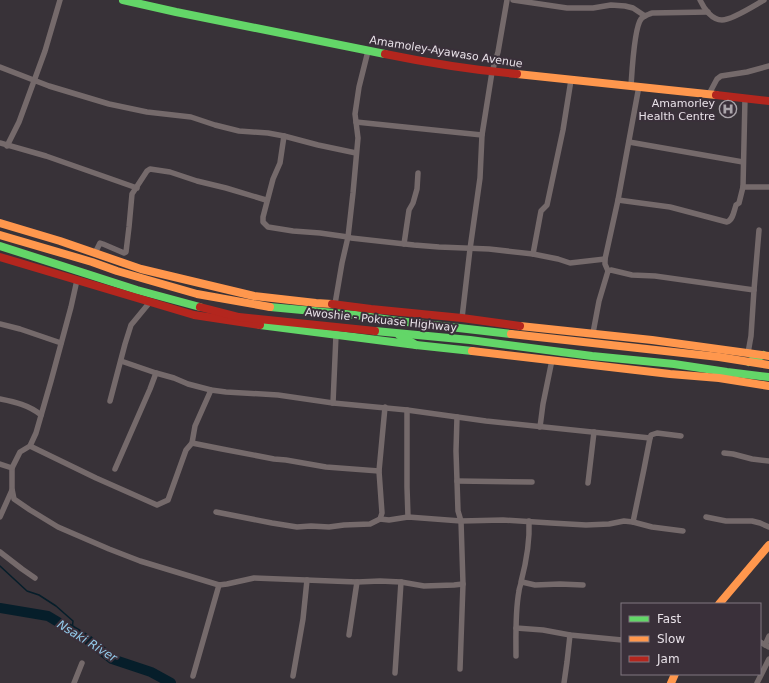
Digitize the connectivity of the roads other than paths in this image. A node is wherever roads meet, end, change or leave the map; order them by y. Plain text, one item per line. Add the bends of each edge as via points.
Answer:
1 (60, 0) edge
2 (123, 0) edge
3 (507, 0) edge
4 (513, 0) edge
5 (700, 0) edge
6 (764, 0) edge
7 (708, 12) junction
8 (645, 16) junction
9 (368, 51) junction
10 (769, 66) edge
11 (0, 67) edge
12 (492, 72) junction
13 (34, 80) junction
14 (571, 80) junction
15 (635, 86) junction
16 (709, 94) junction
17 (745, 98) junction
18 (769, 101) edge
19 (356, 122) junction
20 (284, 136) junction
21 (482, 136) junction
22 (629, 142) junction
23 (0, 143) edge
24 (7, 146) junction
25 (356, 153) junction
26 (743, 162) junction
27 (418, 173) dead end
28 (743, 187) junction
29 (769, 187) edge
30 (137, 188) junction
31 (266, 200) junction
32 (618, 200) junction
33 (0, 222) edge
34 (758, 230) dead end
35 (0, 235) edge
36 (348, 236) junction
37 (404, 244) junction
38 (0, 246) edge
39 (470, 249) junction
40 (95, 253) junction
41 (533, 254) junction
42 (0, 257) edge
43 (605, 259) junction
44 (117, 271) junction
45 (608, 271) junction
46 (77, 280) junction
47 (110, 281) junction
48 (754, 290) junction
49 (150, 302) junction
50 (335, 304) junction
51 (462, 318) junction
52 (0, 324) edge
53 (593, 333) junction
54 (397, 334) junction
55 (336, 335) junction
56 (61, 343) junction
57 (416, 346) junction
58 (766, 356) edge
59 (748, 358) junction
60 (552, 360) junction
61 (121, 361) junction
62 (769, 365) edge
63 (156, 373) junction
64 (769, 377) edge
65 (769, 386) edge
66 (211, 390) junction
67 (0, 399) edge
68 (110, 401) dead end
69 (333, 402) junction
70 (385, 407) junction
71 (408, 410) junction
72 (41, 415) junction
73 (457, 417) junction
74 (540, 427) junction
75 (594, 432) junction
76 (681, 436) dead end
77 (650, 438) junction
78 (192, 443) junction
79 (30, 446) junction
80 (724, 453) dead end
81 (769, 461) edge
82 (0, 464) edge
83 (12, 468) junction
84 (115, 469) dead end
85 (379, 471) junction
86 (457, 480) junction
87 (532, 482) dead end
88 (588, 483) dead end
89 (12, 489) junction
90 (216, 512) dead end
91 (0, 517) edge
92 (408, 517) junction
93 (706, 517) dead end
94 (380, 519) junction
95 (461, 521) junction
96 (529, 521) junction
97 (633, 522) junction
98 (769, 527) edge
99 (683, 531) dead end
100 (769, 545) edge
101 (0, 552) edge
102 (35, 578) dead end
103 (307, 580) junction
104 (357, 582) junction
105 (402, 582) junction
106 (522, 582) junction
107 (463, 584) junction
108 (218, 585) junction
109 (583, 585) dead end
110 (720, 603) edge
111 (516, 628) junction
112 (349, 635) dead end
113 (570, 635) junction
114 (769, 636) edge
115 (621, 640) edge
116 (765, 645) edge
117 (516, 656) dead end
118 (769, 659) edge
119 (82, 663) dead end
120 (460, 669) dead end
121 (395, 673) dead end
122 (193, 676) dead end
123 (293, 676) dead end
124 (74, 683) edge
125 (564, 683) edge
126 (757, 683) edge

1 - 13 street
2 - 9 street, Amamoley-Ayawaso Avenue
3 - 12 street
4 - 8 street via 567,8 625,6
5 - 7 street
6 - 7 street via 726,20 717,19
7 - 8 street via 652,13
8 - 15 street via 640,20 636,32
9 - 12 street, Amamoley-Ayawaso Avenue
9 - 19 street via 359,87
10 - 16 street via 721,76
11 - 13 street
12 - 14 street, Amamoley-Ayawaso Avenue
12 - 21 street
13 - 20 street via 109,104 191,117 239,131
13 - 24 street via 19,122
14 - 15 street, Amamoley-Ayawaso Avenue
14 - 41 street via 547,205 541,211
15 - 16 street, Amamoley-Ayawaso Avenue
15 - 22 street
16 - 17 street, Amamoley-Ayawaso Avenue
17 - 18 street, Amamoley-Ayawaso Avenue
17 - 26 street
19 - 21 street
19 - 25 street
20 - 25 street
20 - 31 street via 280,163
21 - 39 street via 480,178
22 - 26 street
22 - 32 street
23 - 24 street
24 - 30 street via 46,156
25 - 36 street
26 - 28 street
27 - 37 street via 417,189 409,210
28 - 29 street
28 - 32 street via 739,203 730,221 727,222 670,207
30 - 31 street via 150,169 170,172
30 - 40 street via 132,194 126,252 100,243
31 - 36 street via 263,222 268,227
32 - 43 street
33 - 40 street
34 - 48 street
35 - 44 street, Awoshie - Pokuase Highway
36 - 37 street
36 - 50 street
37 - 39 street
38 - 47 street, Awoshie - Pokuase Highway
39 - 41 street
39 - 51 street
40 - 50 street via 141,269 254,296
41 - 43 street via 570,263
42 - 46 street
43 - 45 street
44 - 47 street
44 - 59 street, Awoshie - Pokuase Highway via 197,294 274,308 356,315 719,357
45 - 48 street
45 - 53 street
46 - 49 street
46 - 56 street
47 - 54 street, Awoshie - Pokuase Highway via 240,316
48 - 59 street
49 - 55 street via 194,315
49 - 61 street via 131,325
50 - 51 street
51 - 53 street
52 - 56 street via 20,328
53 - 59 street via 652,340
54 - 57 street
54 - 64 street, Awoshie - Pokuase Highway via 470,340
55 - 57 street
55 - 69 street
56 - 72 street
57 - 60 street
58 - 59 street
59 - 62 street, Awoshie - Pokuase Highway
60 - 65 street
60 - 74 street
61 - 63 street
61 - 68 street
63 - 66 street
63 - 84 street
66 - 69 street
66 - 78 street via 195,426
67 - 72 street via 23,405
69 - 70 street
70 - 71 street
70 - 85 street
71 - 73 street
71 - 92 street
72 - 79 street
73 - 74 street
73 - 86 street
74 - 75 street
75 - 77 street
75 - 88 street
76 - 77 street via 657,433
77 - 97 street
78 - 79 street via 186,450 168,500 157,505
78 - 85 street via 274,459
79 - 83 street via 20,452
80 - 81 street
82 - 83 street
83 - 89 street
85 - 94 street via 382,513
86 - 87 street
86 - 95 street via 458,511
89 - 91 street
89 - 108 street via 14,499 58,526 140,561
90 - 94 street via 272,524 297,526 336,527 370,524
92 - 94 street
92 - 95 street
93 - 98 street via 726,521 752,521
95 - 96 street
95 - 107 street
96 - 97 street via 586,525
96 - 106 street via 529,541
97 - 99 street
100 - 110 street
101 - 102 street
103 - 104 street
103 - 108 street via 254,578
103 - 123 street
104 - 105 street
104 - 112 street
105 - 107 street via 424,586
105 - 121 street
106 - 109 street via 535,585
106 - 111 street
107 - 120 street
108 - 122 street
111 - 113 street
111 - 117 street
113 - 115 street
113 - 125 street
114 - 116 street
118 - 126 street
119 - 124 street

